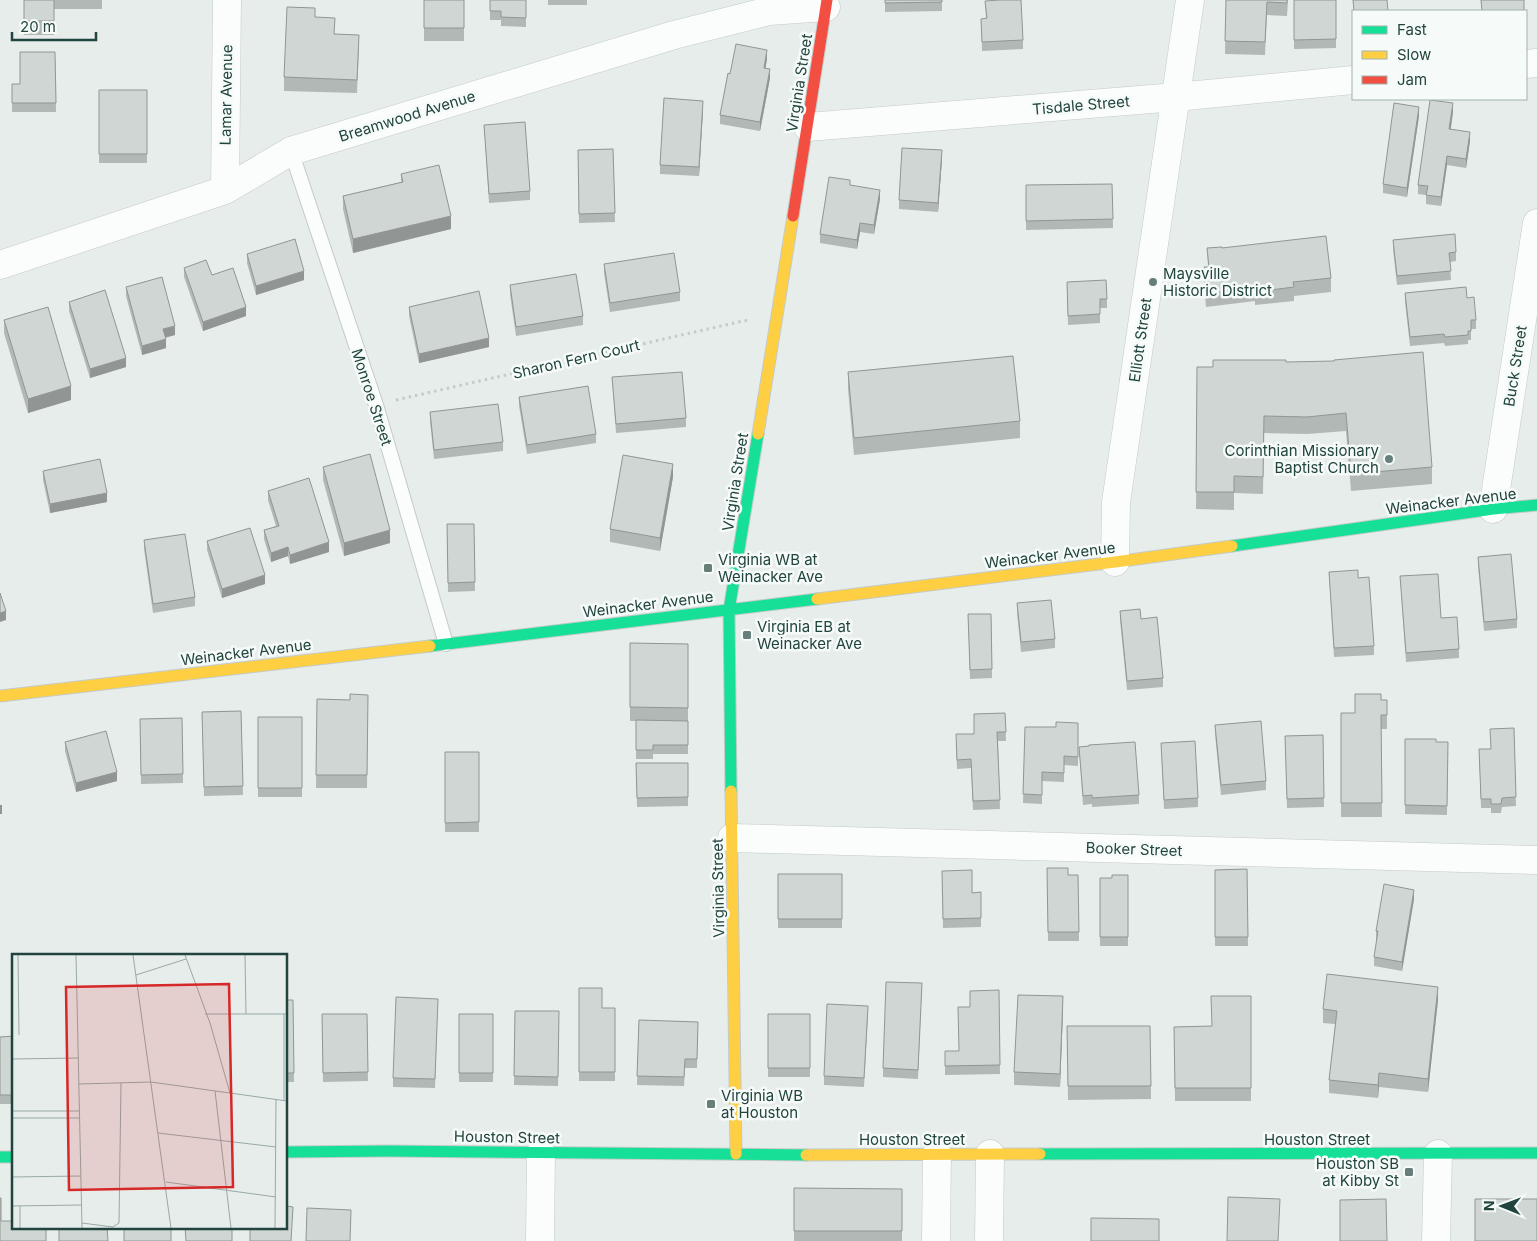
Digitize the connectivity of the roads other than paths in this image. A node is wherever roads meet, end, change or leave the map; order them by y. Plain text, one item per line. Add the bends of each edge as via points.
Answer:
1 (227, 0) edge
2 (1190, 0) edge
3 (826, 3) edge
4 (1352, 80) edge
5 (1176, 97) junction
6 (808, 127) junction
7 (291, 151) junction
8 (225, 190) junction
9 (1537, 222) edge
10 (0, 265) edge
11 (1537, 505) edge
12 (1493, 510) junction
13 (1115, 562) junction
14 (729, 610) junction
15 (446, 644) junction
16 (0, 696) edge
17 (732, 838) junction
18 (1537, 860) edge
19 (288, 1152) edge
20 (541, 1153) junction
21 (1537, 1153) edge
22 (736, 1154) junction
23 (937, 1154) junction
24 (990, 1154) junction
25 (1438, 1154) junction
26 (540, 1241) edge
27 (936, 1241) edge
28 (989, 1241) edge
29 (1436, 1241) edge

1 - 8 street, Lamar Avenue
2 - 5 street, Elliott Street
3 - 6 street, Virginia Street
3 - 7 street, Breamwood Avenue via 769,11 674,36
4 - 5 street, Tisdale Street
5 - 6 street, Tisdale Street
5 - 13 street, Elliott Street via 1116,502
6 - 14 street, Virginia Street
7 - 8 street, Breamwood Avenue
7 - 15 lane, Monroe Street via 376,405
8 - 10 street, Breamwood Avenue
9 - 12 street, Buck Street
11 - 12 street, Weinacker Avenue
12 - 13 street, Weinacker Avenue
13 - 14 street, Weinacker Avenue
14 - 15 street, Weinacker Avenue
14 - 17 street, Virginia Street
15 - 16 street, Weinacker Avenue
17 - 18 street, Booker Street
17 - 22 street, Virginia Street
19 - 20 street, Houston Street
20 - 22 street, Houston Street
20 - 26 street
21 - 25 street, Houston Street
22 - 23 street, Houston Street
23 - 24 street, Houston Street
23 - 27 street
24 - 25 street, Houston Street
24 - 28 street
25 - 29 street

